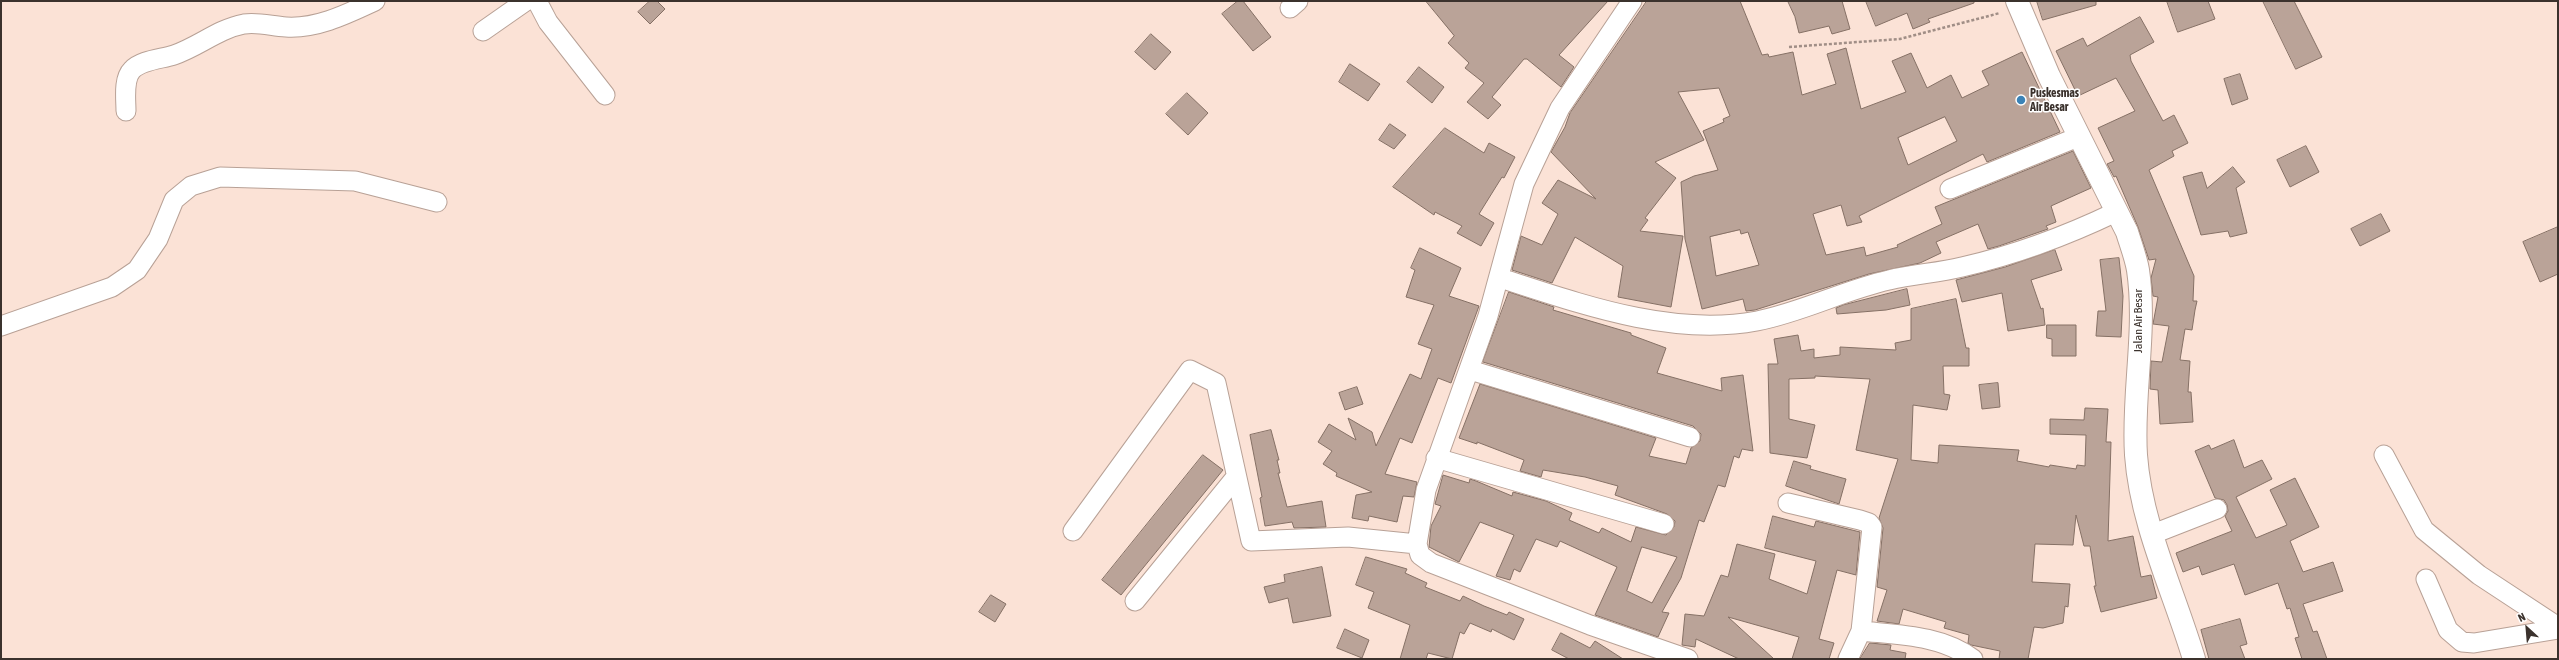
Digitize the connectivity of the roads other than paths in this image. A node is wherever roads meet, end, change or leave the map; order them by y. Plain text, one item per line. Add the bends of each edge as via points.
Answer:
1 (375, 1) edge
2 (526, 1) edge
3 (537, 1) edge
4 (1632, 1) edge
5 (2019, 4) edge
6 (483, 31) dead end
7 (604, 95) dead end
8 (126, 111) dead end
9 (2078, 137) junction
10 (1950, 189) dead end
11 (437, 202) dead end
12 (2116, 212) junction
13 (1500, 278) junction
14 (1, 326) edge
15 (1470, 370) junction
16 (1690, 437) dead end
17 (2384, 455) dead end
18 (1436, 458) junction
19 (1236, 477) junction
20 (1788, 503) dead end
21 (2217, 509) dead end
22 (1664, 524) dead end
23 (1073, 531) dead end
24 (2153, 534) junction
25 (1417, 544) junction
26 (2426, 579) dead end
27 (1135, 601) dead end
28 (2558, 628) edge
29 (1861, 631) junction
30 (1688, 659) edge
31 (1848, 659) edge
32 (1973, 659) edge
33 (2194, 659) edge

1 - 8 street via 342,16 308,27 285,27 262,22 242,24 176,54 143,64 132,69 127,77
2 - 6 street
3 - 7 street via 548,22
4 - 13 street via 1584,70 1547,134 1524,184
5 - 9 street, Jalan Air Besar
9 - 10 street
9 - 12 street, Jalan Air Besar
11 - 14 street via 355,181 220,176 191,186 174,200 158,239 137,270 112,287
12 - 13 street via 2023,249 1962,268 1876,283 1785,314 1736,324 1698,324 1618,313
12 - 24 street, Jalan Air Besar via 2127,232 2138,270 2140,307 2136,456 2142,497
13 - 15 street
15 - 16 street
15 - 18 street
17 - 28 street via 2424,530 2479,575
18 - 22 street
18 - 25 street via 1426,490
19 - 23 street via 1216,383 1190,370
19 - 25 street via 1251,541 1348,537
19 - 27 street
20 - 29 street via 1860,520 1872,528
21 - 24 street
24 - 33 street, Jalan Air Besar
25 - 30 street via 1420,555 1431,563 1590,625
26 - 28 street via 2448,630 2462,642 2474,643
29 - 31 street
29 - 32 street via 1912,636 1943,644

